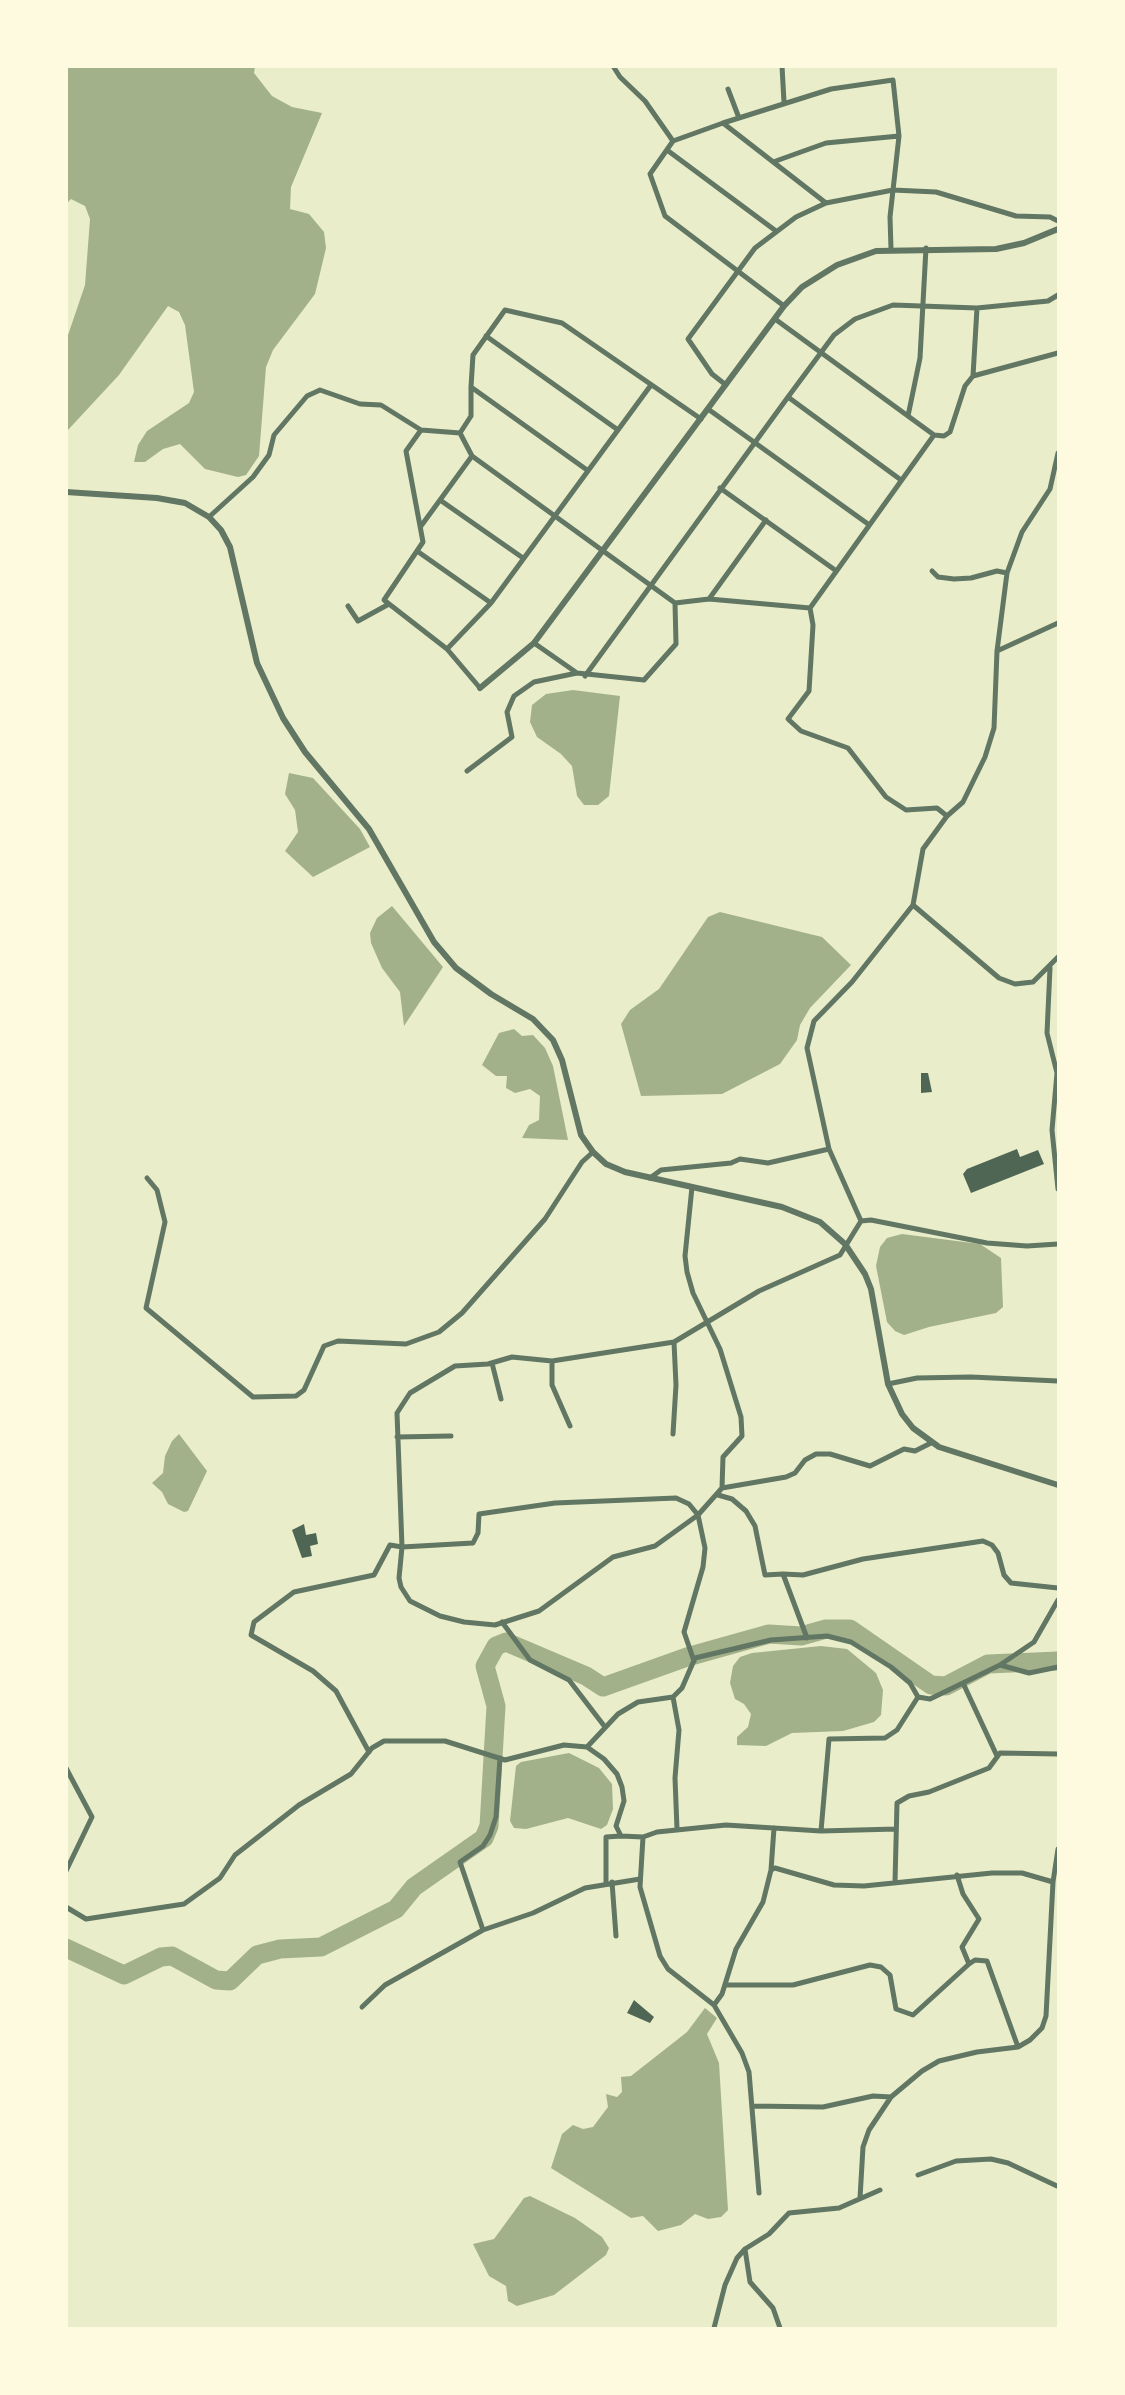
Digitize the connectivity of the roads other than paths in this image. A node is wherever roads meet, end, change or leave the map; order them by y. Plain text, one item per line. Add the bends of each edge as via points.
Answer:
1 (613, 66) edge
2 (782, 66) edge
3 (728, 89) dead end
4 (784, 102) junction
5 (739, 118) junction
6 (723, 123) junction
7 (898, 136) junction
8 (673, 141) junction
9 (667, 150) junction
10 (773, 162) junction
11 (893, 190) junction
12 (825, 203) junction
13 (1059, 221) edge
14 (1059, 229) edge
15 (776, 231) junction
16 (926, 248) junction
17 (891, 249) junction
18 (736, 271) junction
19 (1059, 295) edge
20 (784, 306) junction
21 (921, 306) junction
22 (976, 308) junction
23 (775, 319) junction
24 (486, 336) junction
25 (820, 351) junction
26 (1059, 353) edge
27 (973, 376) junction
28 (726, 384) junction
29 (651, 385) junction
30 (471, 387) junction
31 (788, 397) junction
32 (708, 409) junction
33 (908, 416) junction
34 (701, 419) junction
35 (421, 430) junction
36 (618, 430) junction
37 (460, 433) junction
38 (934, 435) junction
39 (755, 441) junction
40 (1059, 453) edge
41 (472, 456) junction
42 (587, 470) junction
43 (901, 480) junction
44 (720, 488) junction
45 (66, 492) edge
46 (440, 500) junction
47 (555, 515) junction
48 (209, 517) junction
49 (766, 520) junction
50 (868, 524) junction
51 (421, 526) junction
52 (417, 551) junction
53 (603, 551) junction
54 (523, 558) junction
55 (835, 570) junction
56 (932, 571) dead end
57 (1007, 573) junction
58 (649, 585) junction
59 (709, 599) junction
60 (491, 603) junction
61 (675, 603) junction
62 (389, 604) junction
63 (348, 606) dead end
64 (810, 608) junction
65 (1059, 623) edge
66 (534, 643) junction
67 (447, 649) junction
68 (997, 651) junction
69 (577, 673) junction
70 (585, 676) junction
71 (480, 688) joint
72 (467, 771) dead end
73 (947, 816) junction
74 (913, 905) junction
75 (1059, 957) edge
76 (1050, 968) junction
77 (830, 1149) junction
78 (593, 1152) junction
79 (147, 1178) dead end
80 (650, 1178) junction
81 (692, 1187) junction
82 (1059, 1189) edge
83 (861, 1221) junction
84 (845, 1244) junction
85 (1059, 1244) edge
86 (707, 1321) junction
87 (674, 1342) junction
88 (552, 1361) junction
89 (492, 1363) junction
90 (1059, 1381) edge
91 (888, 1384) junction
92 (501, 1399) dead end
93 (570, 1426) dead end
94 (673, 1434) dead end
95 (451, 1436) dead end
96 (397, 1437) junction
97 (931, 1443) junction
98 (1059, 1485) edge
99 (722, 1488) junction
100 (718, 1495) junction
101 (698, 1515) junction
102 (402, 1547) junction
103 (783, 1574) junction
104 (1059, 1588) edge
105 (1059, 1600) edge
106 (502, 1622) junction
107 (807, 1638) junction
108 (694, 1660) junction
109 (1000, 1665) junction
110 (1059, 1667) edge
111 (964, 1683) junction
112 (673, 1697) junction
113 (918, 1697) junction
114 (605, 1727) junction
115 (587, 1747) junction
116 (369, 1752) junction
117 (1059, 1754) edge
118 (997, 1757) junction
119 (500, 1758) junction
120 (66, 1768) edge
121 (774, 1828) junction
122 (677, 1829) junction
123 (896, 1829) junction
124 (821, 1831) junction
125 (621, 1836) junction
126 (643, 1837) junction
127 (1059, 1849) edge
128 (771, 1870) junction
129 (66, 1871) edge
130 (957, 1875) junction
131 (640, 1879) junction
132 (609, 1882) junction
133 (895, 1882) junction
134 (1053, 1882) junction
135 (66, 1907) edge
136 (483, 1930) junction
137 (616, 1936) dead end
138 (969, 1964) junction
139 (725, 1985) junction
140 (714, 2005) junction
141 (362, 2007) dead end
142 (1018, 2047) junction
143 (891, 2097) junction
144 (752, 2106) junction
145 (918, 2175) dead end
146 (1057, 2186) edge
147 (880, 2190) dead end
148 (759, 2193) dead end
149 (860, 2198) junction
150 (746, 2249) junction
151 (714, 2329) edge
152 (780, 2329) edge

1 - 8 street via 646,100
2 - 4 street
3 - 5 street
4 - 5 street
4 - 7 street via 893,80
5 - 6 street
6 - 8 street
6 - 10 street
7 - 10 street via 826,143
7 - 11 street
8 - 9 street
9 - 15 street
9 - 18 street via 650,174 665,216
10 - 12 street
11 - 12 street
11 - 13 street via 936,192 1016,216
11 - 17 street
12 - 15 street
14 - 16 street via 996,249
15 - 18 street
16 - 17 street
16 - 21 street
17 - 20 street via 837,265
18 - 20 street
18 - 28 street via 688,339 712,374
19 - 22 street via 1048,301
20 - 23 street
21 - 22 street
21 - 25 street via 893,306 855,319
21 - 33 street via 918,380
22 - 27 street
23 - 25 street
23 - 28 street
24 - 29 street via 505,310 562,323
24 - 30 street via 473,355
24 - 36 street
25 - 31 street
25 - 33 street
26 - 27 street
27 - 38 street via 965,386 950,432
28 - 32 street
29 - 34 street
29 - 36 street
30 - 37 street via 471,416
30 - 42 street
31 - 39 street
31 - 43 street
32 - 34 street
32 - 39 street
33 - 38 street
34 - 53 street
35 - 37 street
35 - 48 street via 381,405 360,404 320,390 307,396 274,435 269,455 253,477
35 - 51 street via 406,451
36 - 42 street
37 - 41 street
38 - 43 street
39 - 44 street
39 - 50 street
40 - 57 street via 1050,489 1022,532
41 - 46 street
41 - 47 street
42 - 47 street
43 - 50 street
44 - 49 street
44 - 58 street
45 - 48 street via 158,498 185,503
46 - 51 street
46 - 54 street
47 - 53 street
47 - 54 street
48 - 78 street via 230,547 257,663 283,718 369,829 434,942 456,968 533,1019 552,1040 562,1060 580,1135
49 - 55 street
49 - 59 street
50 - 55 street
51 - 52 street via 423,542
52 - 60 street
52 - 62 street via 384,600
53 - 58 street
53 - 66 street
54 - 60 street
55 - 64 street
56 - 57 street via 938,577 954,579 997,570
57 - 68 street
58 - 61 street
58 - 70 street
59 - 61 street
59 - 64 street
60 - 67 street
61 - 70 street via 676,644 644,680
62 - 63 street via 358,621
62 - 67 street
64 - 73 street via 809,691 788,719 801,732 848,748 886,797 906,810 937,808
65 - 68 street
66 - 69 street
66 - 71 street
67 - 71 street
68 - 73 street via 994,728 963,802
69 - 70 street
69 - 72 street via 534,682 514,696 507,712 512,737
73 - 74 street via 923,849
74 - 76 street via 999,978 1015,984 1034,982
74 - 77 street via 852,982 814,1021 807,1048
75 - 76 street
76 - 82 street via 1047,1033 1057,1073 1052,1130
77 - 80 street via 768,1163 740,1159 661,1170
77 - 83 street
78 - 79 street via 503,1269 439,1332 406,1344 338,1341 324,1346 304,1390 296,1396 253,1397 146,1308 165,1222 157,1190
78 - 80 street via 606,1164
80 - 81 street
81 - 84 street via 803,1214
81 - 86 street via 685,1256 693,1293
83 - 84 street
83 - 85 street via 987,1243
84 - 86 street via 840,1255 759,1291
84 - 91 street via 871,1289
86 - 87 street
86 - 99 street via 741,1417 742,1436 723,1457
87 - 88 street
87 - 94 street
88 - 89 street via 512,1357
88 - 93 street via 552,1385
89 - 92 street
89 - 96 street via 455,1366 410,1393 397,1413
90 - 91 street via 971,1377
91 - 97 street via 902,1415
95 - 96 street
96 - 102 street
97 - 98 street
97 - 99 street via 915,1451 904,1449 870,1466 816,1454 786,1477
99 - 100 street
100 - 101 street
100 - 103 street via 732,1499 755,1526 765,1575
101 - 102 street via 690,1504 677,1498 542,1504 479,1514 473,1543
101 - 106 street via 655,1546 613,1557 539,1611
101 - 108 street via 705,1548 703,1567 684,1632
102 - 106 street via 399,1578 410,1601 464,1622
102 - 116 street via 390,1545 374,1575 294,1592 254,1622 251,1634 313,1671 336,1691
103 - 104 street via 803,1575 863,1559 983,1541 998,1553 1011,1583
103 - 107 street
105 - 109 street via 1034,1642
106 - 114 street via 530,1660 569,1680
107 - 108 street via 771,1640
107 - 113 street via 827,1636 851,1642 891,1667
108 - 112 street
109 - 110 street via 1029,1673
109 - 111 street
111 - 113 street via 930,1699
111 - 118 street
112 - 114 street via 638,1702
112 - 122 street via 678,1730
113 - 124 street via 897,1730 885,1738 829,1739
114 - 115 street
115 - 119 street via 564,1745
115 - 125 street via 604,1759 622,1787 624,1801 616,1826
116 - 119 street via 384,1741 422,1739 445,1741
116 - 135 street via 351,1774 299,1805 234,1855 220,1878 184,1903 86,1919
117 - 118 street via 1000,1753
118 - 123 street via 989,1768 897,1803
119 - 136 street via 491,1835 460,1862
120 - 129 street via 92,1817
121 - 122 street
121 - 124 street
121 - 128 street
122 - 126 street
123 - 124 street
123 - 133 street
125 - 126 street
125 - 132 street via 606,1837
126 - 131 street
127 - 134 street
128 - 133 street via 834,1885
128 - 139 street via 763,1902 736,1949
130 - 133 street
130 - 134 street via 1021,1874
130 - 138 street via 979,1919 962,1947
131 - 132 street
131 - 140 street via 660,1956 668,1969
132 - 136 street
132 - 137 street
134 - 142 street via 1046,2016 1042,2028
136 - 141 street via 385,1985
138 - 139 street via 914,2015 896,2009 890,1975 870,1965 793,1984
138 - 142 street via 989,1963
139 - 140 street
140 - 144 street via 742,2053
142 - 143 street via 939,2061
143 - 144 street via 873,2096 823,2107
143 - 149 street via 863,2147
144 - 148 street
145 - 146 street via 956,2161 991,2159
147 - 149 street
149 - 150 street via 839,2208 789,2213
150 - 151 street via 725,2285
150 - 152 street via 750,2282 773,2308

